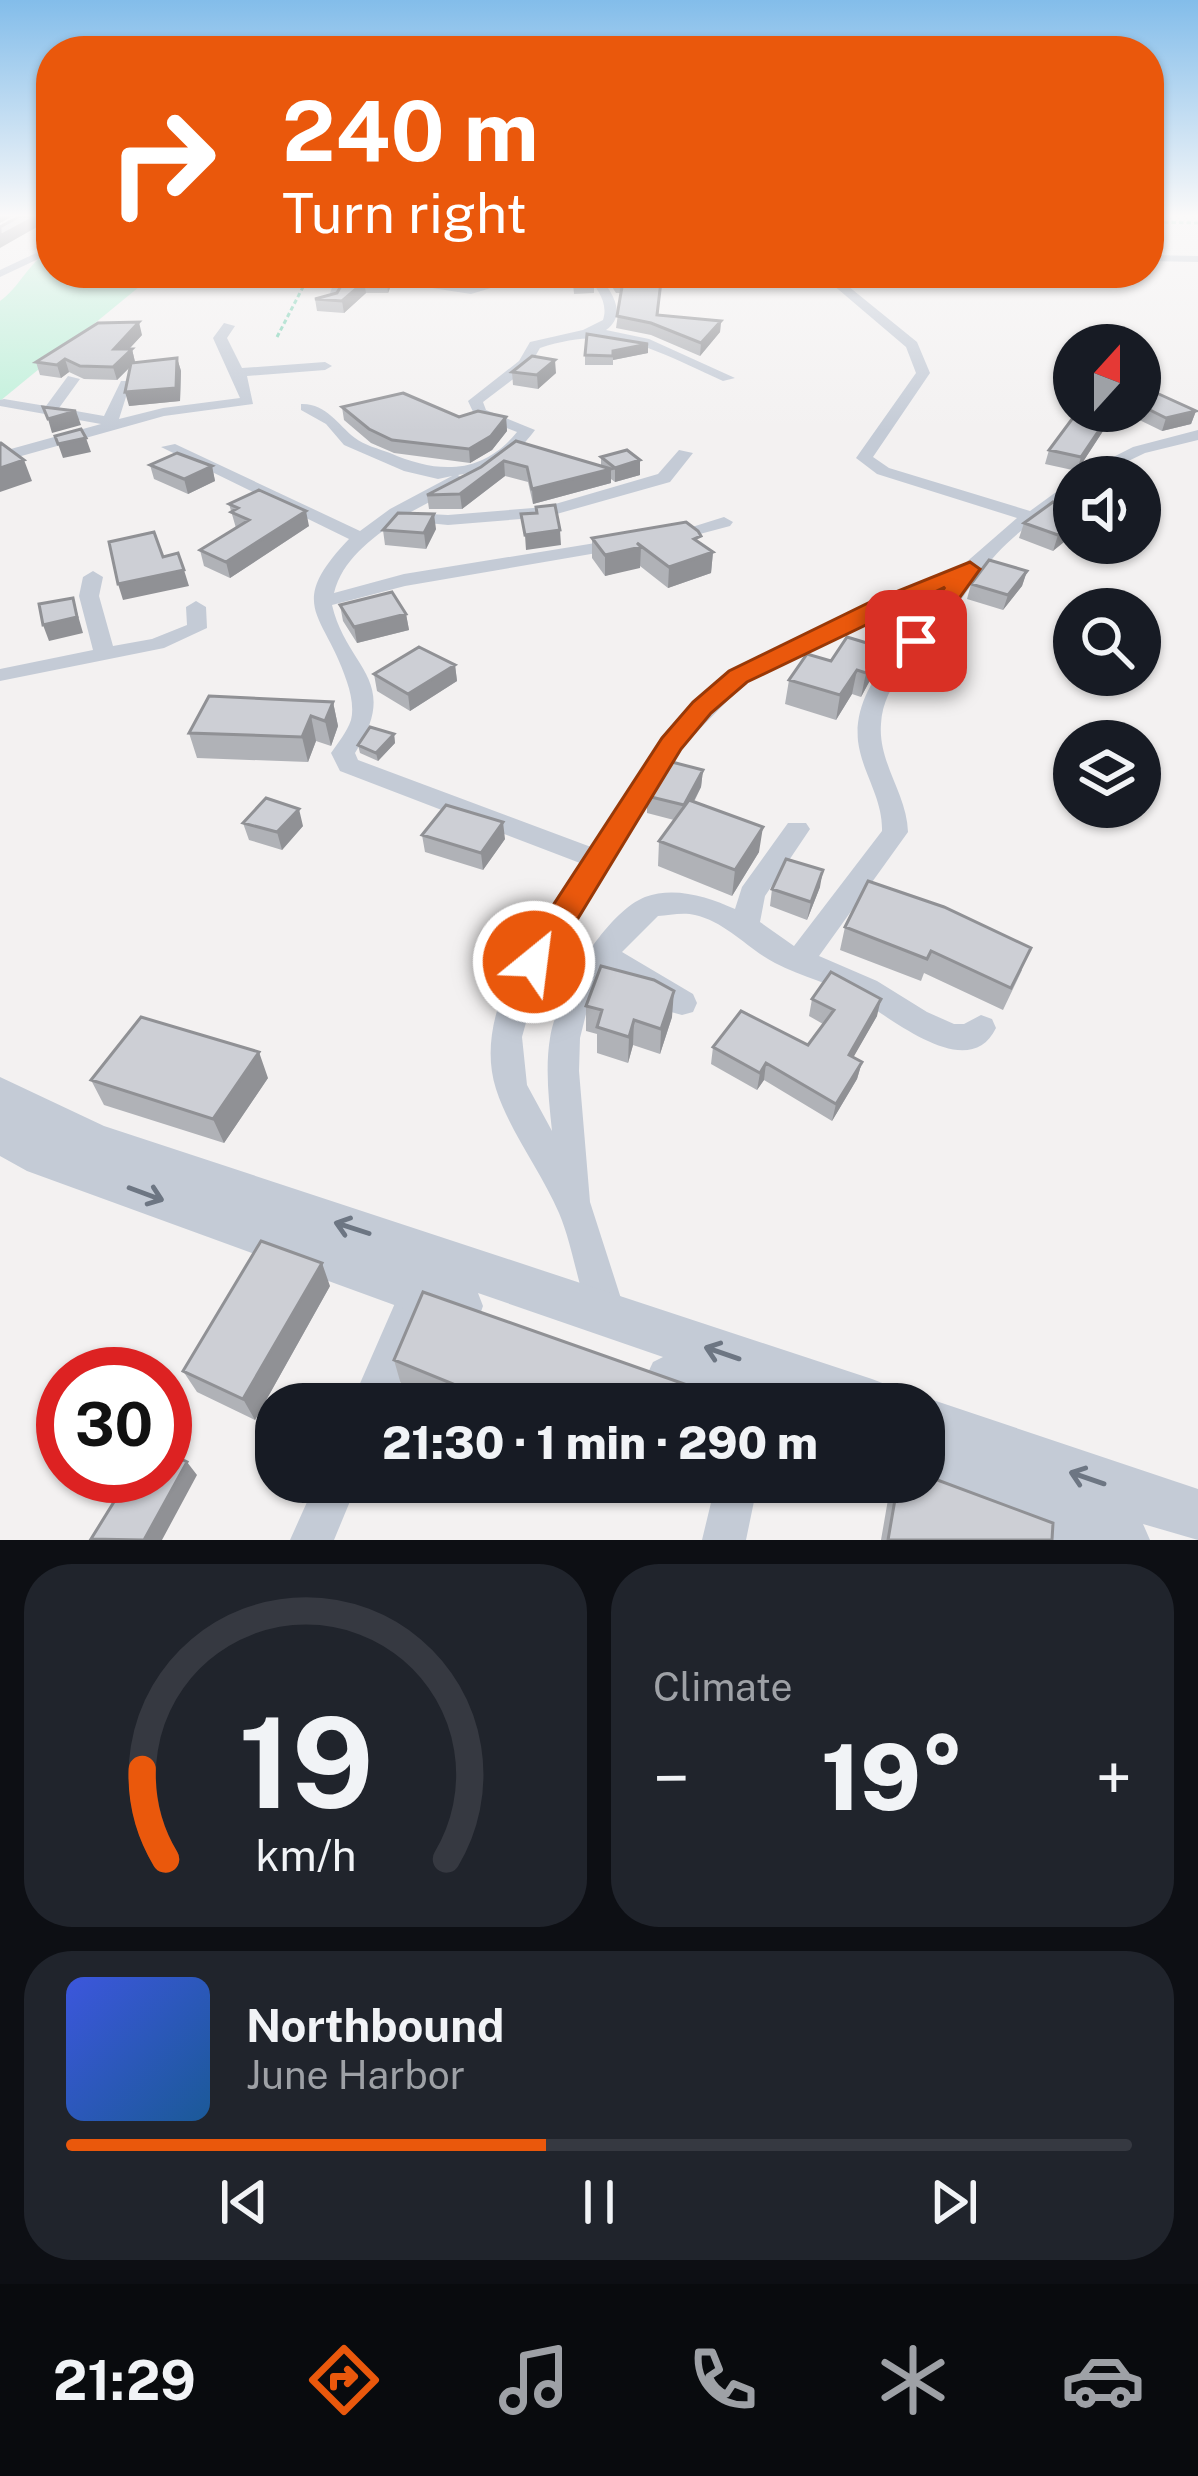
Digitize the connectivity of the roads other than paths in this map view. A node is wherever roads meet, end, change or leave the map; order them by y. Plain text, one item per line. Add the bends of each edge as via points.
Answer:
1 (336, 288) edge
2 (603, 288) edge
3 (843, 288) edge
4 (331, 299) edge
5 (230, 326) dead end
6 (598, 332) junction
7 (325, 366) dead end
8 (239, 373) junction
9 (728, 378) dead end
10 (74, 379) edge
11 (126, 384) edge
12 (4, 403) dead end
13 (306, 407) dead end
14 (52, 408) junction
15 (113, 422) junction
16 (1198, 435) edge
17 (170, 447) dead end
18 (685, 453) dead end
19 (1124, 456) edge
20 (0, 458) edge
21 (490, 464) junction
22 (1053, 500) edge
23 (1031, 517) junction
24 (390, 518) junction
25 (713, 532) dead end
26 (362, 538) junction
27 (970, 569) junction
28 (92, 577) dead end
29 (322, 602) junction
30 (196, 607) dead end
31 (105, 655) junction
32 (0, 674) edge
33 (797, 830) dead end
34 (597, 859) junction
35 (745, 926) junction
36 (601, 954) junction
37 (800, 960) junction
38 (682, 1003) dead end
39 (981, 1028) dead end
40 (0, 1094) edge
41 (0, 1133) edge
42 (576, 1210) junction
43 (419, 1292) junction
44 (607, 1314) junction
45 (380, 1383) edge
46 (680, 1383) edge
47 (810, 1383) edge
48 (945, 1429) edge
49 (945, 1476) edge
50 (328, 1503) edge
51 (732, 1503) edge
52 (1198, 1516) edge
53 (312, 1540) edge
54 (724, 1540) edge
55 (1124, 1540) edge

1 - 4 street
2 - 6 street via 613,314
3 - 23 street via 912,345 923,374 864,458
5 - 8 street via 220,338
6 - 9 street
6 - 21 street via 539,342 524,364 475,401 480,413 527,430
7 - 8 street
8 - 15 street via 248,401
10 - 14 street
11 - 15 street
12 - 14 street
13 - 21 street via 350,442 410,468 438,474
14 - 15 street
15 - 20 street
16 - 19 street
17 - 26 street
18 - 24 street via 668,477 546,512
21 - 24 street
22 - 23 street
23 - 27 street
24 - 26 street
25 - 29 street via 404,580
26 - 29 street via 328,581
27 - 34 street via 738,676 671,744
27 - 37 street via 871,708 869,740 897,814 896,832
28 - 31 street via 89,596
29 - 34 street via 362,698 364,718 343,753 348,765
30 - 31 street via 197,628
31 - 32 street
33 - 35 street via 752,894
34 - 42 street via 548,934 507,1037 511,1087
35 - 36 street via 698,904 651,906
35 - 37 street
36 - 38 street
36 - 42 street via 562,1035
37 - 39 street via 952,1037
44 -> 40 street via 94,1142
41 -> 43 street via 42,1157
42 - 44 street
43 - 45 street
43 - 46 street
47 -> 44 street
52 -> 48 street
49 - 55 street
50 - 53 street
51 - 54 street

